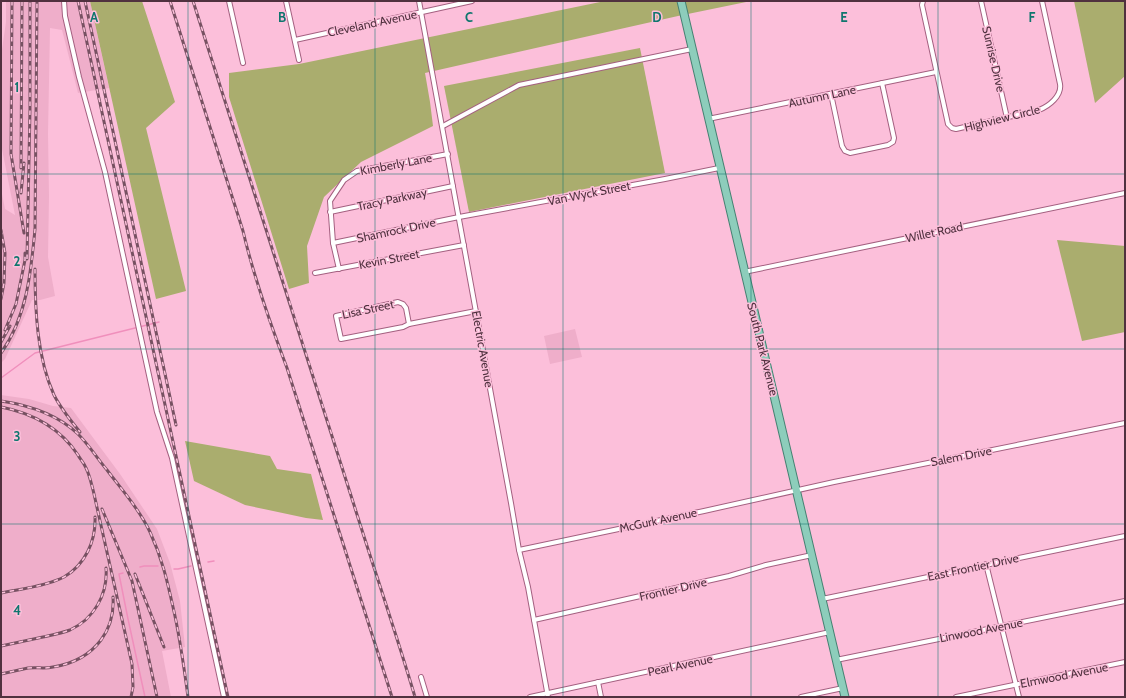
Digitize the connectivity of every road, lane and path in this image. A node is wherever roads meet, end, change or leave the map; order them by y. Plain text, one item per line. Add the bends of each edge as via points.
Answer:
1 (64, 1) edge
2 (229, 1) edge
3 (286, 1) edge
4 (419, 1) edge
5 (472, 1) edge
6 (681, 1) edge
7 (923, 1) edge
8 (981, 1) edge
9 (1042, 1) edge
10 (421, 12) junction
11 (295, 40) junction
12 (692, 49) junction
13 (300, 60) dead end
14 (243, 63) dead end
15 (936, 72) junction
16 (882, 83) junction
17 (831, 94) junction
18 (1007, 118) junction
19 (708, 119) junction
20 (443, 126) junction
21 (448, 154) junction
22 (719, 168) junction
23 (453, 186) junction
24 (1125, 193) edge
25 (330, 212) junction
26 (459, 217) junction
27 (333, 243) junction
28 (464, 245) junction
29 (340, 268) junction
30 (744, 272) junction
31 (315, 273) dead end
32 (476, 311) junction
33 (409, 324) junction
34 (1125, 423) edge
35 (796, 490) junction
36 (1125, 536) edge
37 (519, 550) junction
38 (812, 555) junction
39 (986, 564) junction
40 (822, 598) junction
41 (1125, 600) edge
42 (534, 620) junction
43 (1002, 626) junction
44 (830, 632) junction
45 (836, 660) junction
46 (1125, 662) edge
47 (421, 677) dead end
48 (598, 682) junction
49 (1016, 684) junction
50 (843, 688) junction
51 (548, 695) edge
52 (224, 697) edge
53 (427, 697) edge
54 (530, 697) edge
55 (601, 697) edge
56 (801, 697) edge
57 (845, 697) edge
58 (956, 697) edge
59 (1019, 697) edge

1 - 52 street via 70,38 105,172 158,412 172,458
2 - 14 street
3 - 11 street
4 - 10 street, Electric Avenue
5 - 10 street, Cleveland Avenue
6 - 12 main road, South Park Avenue
7 - 15 street, Highview Circle
8 - 18 street, Sunrise Drive
9 - 18 street, Highview Circle via 1060,91 1043,108
10 - 11 street, Cleveland Avenue
10 - 20 street, Electric Avenue
11 - 13 street
12 - 19 main road, South Park Avenue
12 - 20 street via 519,85
15 - 16 street, Autumn Lane
15 - 18 street, Highview Circle via 948,124 952,128
16 - 17 street, Autumn Lane
16 - 17 street via 894,138 888,145 850,153 845,151
17 - 19 street, Autumn Lane
19 - 22 main road, South Park Avenue
20 - 21 street, Electric Avenue
21 - 23 street, Electric Avenue
21 - 25 street, Kimberly Lane via 357,171 344,180 337,190 330,201
22 - 26 street, Van Wyck Street
22 - 30 main road, South Park Avenue
23 - 25 street, Tracy Parkway
23 - 26 street, Electric Avenue
24 - 30 street, Willet Road
25 - 27 street, Kimberly Lane
26 - 27 street, Shamrock Drive
26 - 28 street, Electric Avenue
27 - 29 street, Kimberly Lane
28 - 29 street, Kevin Street
28 - 32 street, Electric Avenue
29 - 31 street, Kevin Street
30 - 35 main road, South Park Avenue
32 - 33 street
32 - 37 street, Electric Avenue
33 - 33 street, Lisa Street via 406,308 398,302 336,316 341,339
34 - 35 street, Salem Drive
35 - 37 street, McGurk Avenue
35 - 38 main road, South Park Avenue
36 - 39 street, East Frontier Drive
37 - 42 street, Electric Avenue
38 - 40 main road, South Park Avenue
38 - 42 street, Frontier Drive
39 - 40 street, East Frontier Drive
39 - 43 street
40 - 44 main road, South Park Avenue
41 - 43 street, Linwood Avenue
42 - 51 street, Electric Avenue
43 - 45 street, Linwood Avenue
43 - 49 street
44 - 45 main road, South Park Avenue
44 - 48 street, Pearl Avenue
45 - 50 main road, South Park Avenue
46 - 49 street, Elmwood Avenue
47 - 53 street
48 - 51 street, Pearl Avenue
48 - 55 street
49 - 58 street, Elmwood Avenue
49 - 59 street
50 - 56 street
50 - 57 main road, South Park Avenue
51 - 54 street, Pearl Avenue

